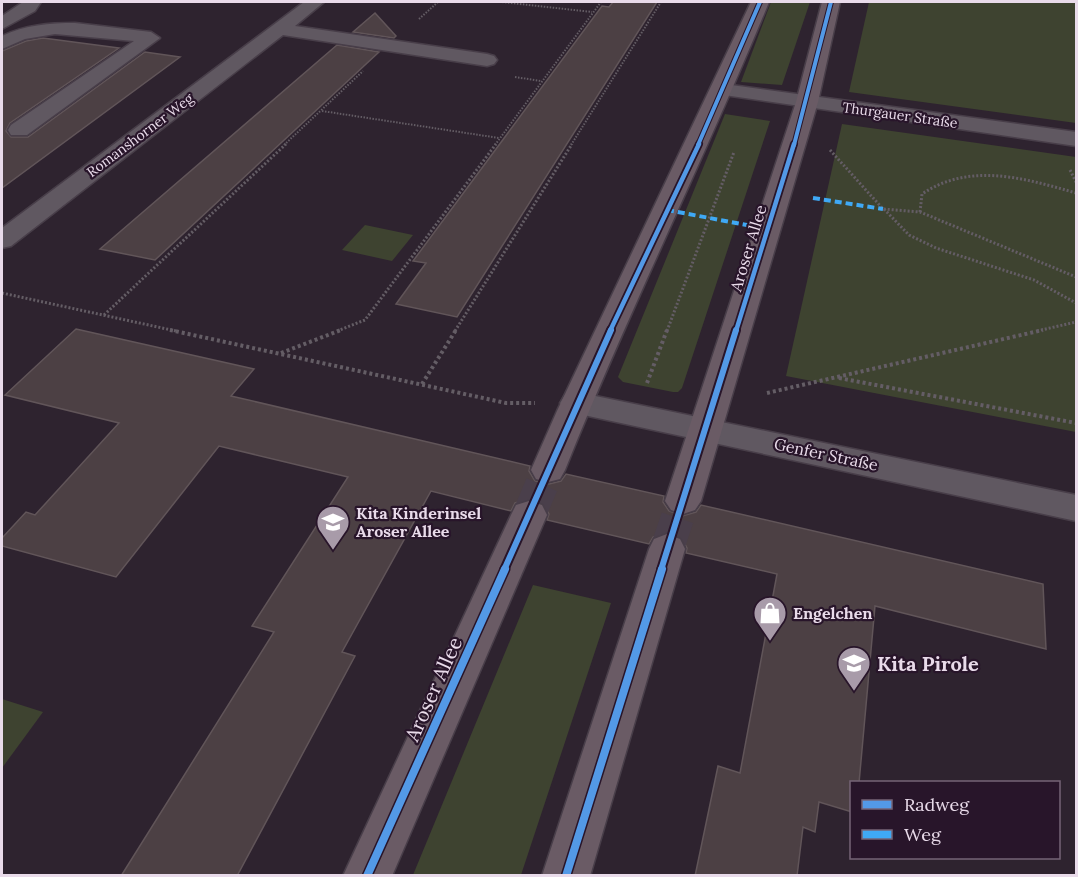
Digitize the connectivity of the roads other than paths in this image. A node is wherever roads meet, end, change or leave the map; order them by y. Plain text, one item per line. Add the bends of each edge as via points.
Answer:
1 (32, 2) edge
2 (315, 2) edge
3 (760, 2) edge
4 (831, 2) edge
5 (279, 29) junction
6 (4, 35) edge
7 (487, 60) dead end
8 (724, 90) junction
9 (807, 102) junction
10 (19, 130) dead end
11 (1077, 139) edge
12 (2, 240) edge
13 (576, 403) junction
14 (707, 428) junction
15 (548, 470) tunnel mouth
16 (683, 501) tunnel mouth
17 (1077, 508) edge
18 (529, 515) tunnel mouth
19 (667, 549) tunnel mouth
20 (367, 876) edge
21 (566, 876) edge

1 - 6 street
2 - 5 street, Romanshorner Weg
3 - 8 main road
4 - 9 main road, Aroser Allee
5 - 7 street
5 - 12 street, Romanshorner Weg
6 - 10 street via 70,28 151,38
8 - 9 street, Thurgauer Straße
8 - 13 main road
9 - 11 street, Thurgauer Straße
9 - 14 main road, Aroser Allee
13 - 14 street, Genfer Straße
13 - 15 main road
14 - 16 main road, Aroser Allee
14 - 17 street, Genfer Straße
18 - 20 main road, Aroser Allee
19 - 21 main road

